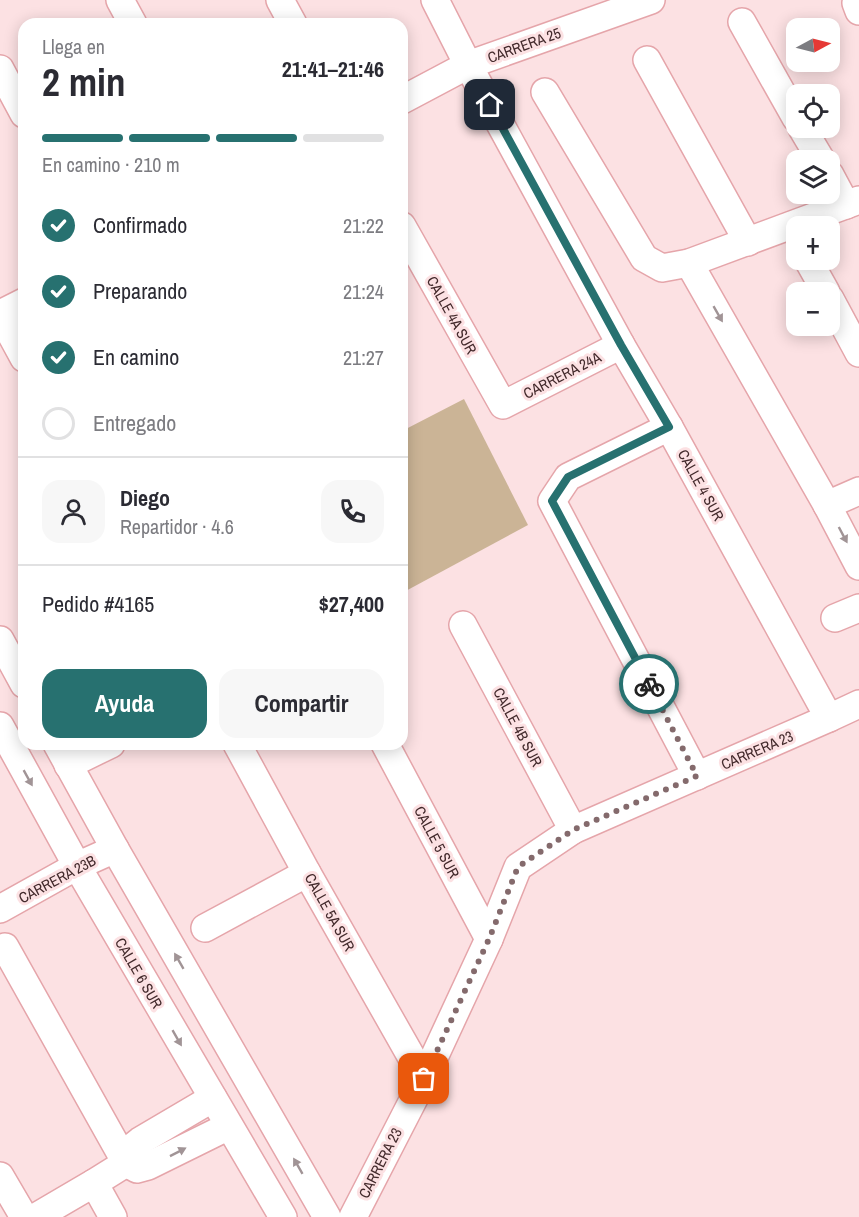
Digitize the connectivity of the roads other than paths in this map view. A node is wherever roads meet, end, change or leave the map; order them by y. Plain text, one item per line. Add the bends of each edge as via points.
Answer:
1 (120, 0) edge
2 (280, 0) edge
3 (435, 0) edge
4 (651, 0) edge
5 (857, 0) edge
6 (859, 11) edge
7 (130, 18) edge
8 (290, 18) edge
9 (742, 22) dead end
10 (647, 60) dead end
11 (468, 65) junction
12 (0, 69) edge
13 (545, 92) dead end
14 (408, 97) edge
15 (786, 100) edge
16 (18, 103) edge
17 (840, 187) edge
18 (853, 203) edge
19 (826, 216) edge
20 (786, 234) edge
21 (408, 237) edge
22 (748, 242) junction
23 (689, 263) junction
24 (18, 305) edge
25 (0, 314) edge
26 (840, 318) edge
27 (621, 345) junction
28 (18, 347) edge
29 (859, 353) edge
30 (503, 405) joint
31 (669, 427) junction
32 (859, 491) edge
33 (827, 505) junction
34 (859, 566) edge
35 (463, 625) dead end
36 (0, 640) edge
37 (18, 673) edge
38 (859, 704) edge
39 (829, 718) junction
40 (0, 726) edge
41 (82, 750) edge
42 (240, 750) edge
43 (388, 750) edge
44 (63, 754) edge
45 (697, 776) junction
46 (573, 830) junction
47 (115, 849) junction
48 (76, 866) junction
49 (307, 873) junction
50 (0, 909) edge
51 (205, 928) dead end
52 (489, 939) junction
53 (5, 947) dead end
54 (424, 1079) junction
55 (213, 1098) junction
56 (229, 1126) junction
57 (126, 1163) junction
58 (0, 1176) edge
59 (94, 1183) junction
60 (24, 1217) edge
61 (36, 1217) edge
62 (113, 1217) edge
63 (283, 1217) edge
64 (327, 1217) edge
65 (353, 1217) edge

1 - 7 street
2 - 8 street
3 - 11 street, CALLE 4 SUR
4 - 11 street, CARRERA 25
5 - 6 street
9 - 15 street
10 - 22 street
11 - 14 street, CARRERA 25
11 - 27 street, CALLE 4 SUR
12 - 16 street
13 - 23 street via 644,258 662,268
17 - 18 street
18 - 19 street
20 - 22 street
21 - 30 street, CALLE 4A SUR
22 - 23 street
23 -> 33 street
24 - 25 street
25 - 28 street
26 - 29 street
27 - 30 street, CARRERA 24A
27 - 31 street, CALLE 4 SUR
31 - 39 street, CALLE 4 SUR
31 - 45 street via 568,477 552,501
32 - 33 street
33 -> 34 street
35 - 46 street, CALLE 4B SUR
36 - 37 street
38 - 39 street, CARRERA 23
39 - 45 street, CARRERA 23
40 -> 48 street, CALLE 6 SUR
41 - 44 street
42 - 49 street, CALLE 5A SUR
43 - 52 street, CALLE 5 SUR
44 - 47 street
45 - 46 street, CARRERA 23
46 - 52 street, CARRERA 23 via 518,867
47 - 48 street, CARRERA 23B
64 -> 47 street
48 - 50 street, CARRERA 23B
48 -> 55 street, CALLE 6 SUR
49 - 51 street
49 - 54 street, CALLE 5A SUR
52 - 54 street, CARRERA 23
53 - 57 street
54 - 65 street, CARRERA 23
55 - 56 street, CALLE 6 SUR
55 - 57 street via 140,1141 130,1149
57 -> 56 street via 137,1169 148,1166
56 - 63 street, CALLE 6 SUR
57 - 59 street
58 - 60 street
59 - 61 street
59 - 62 street

